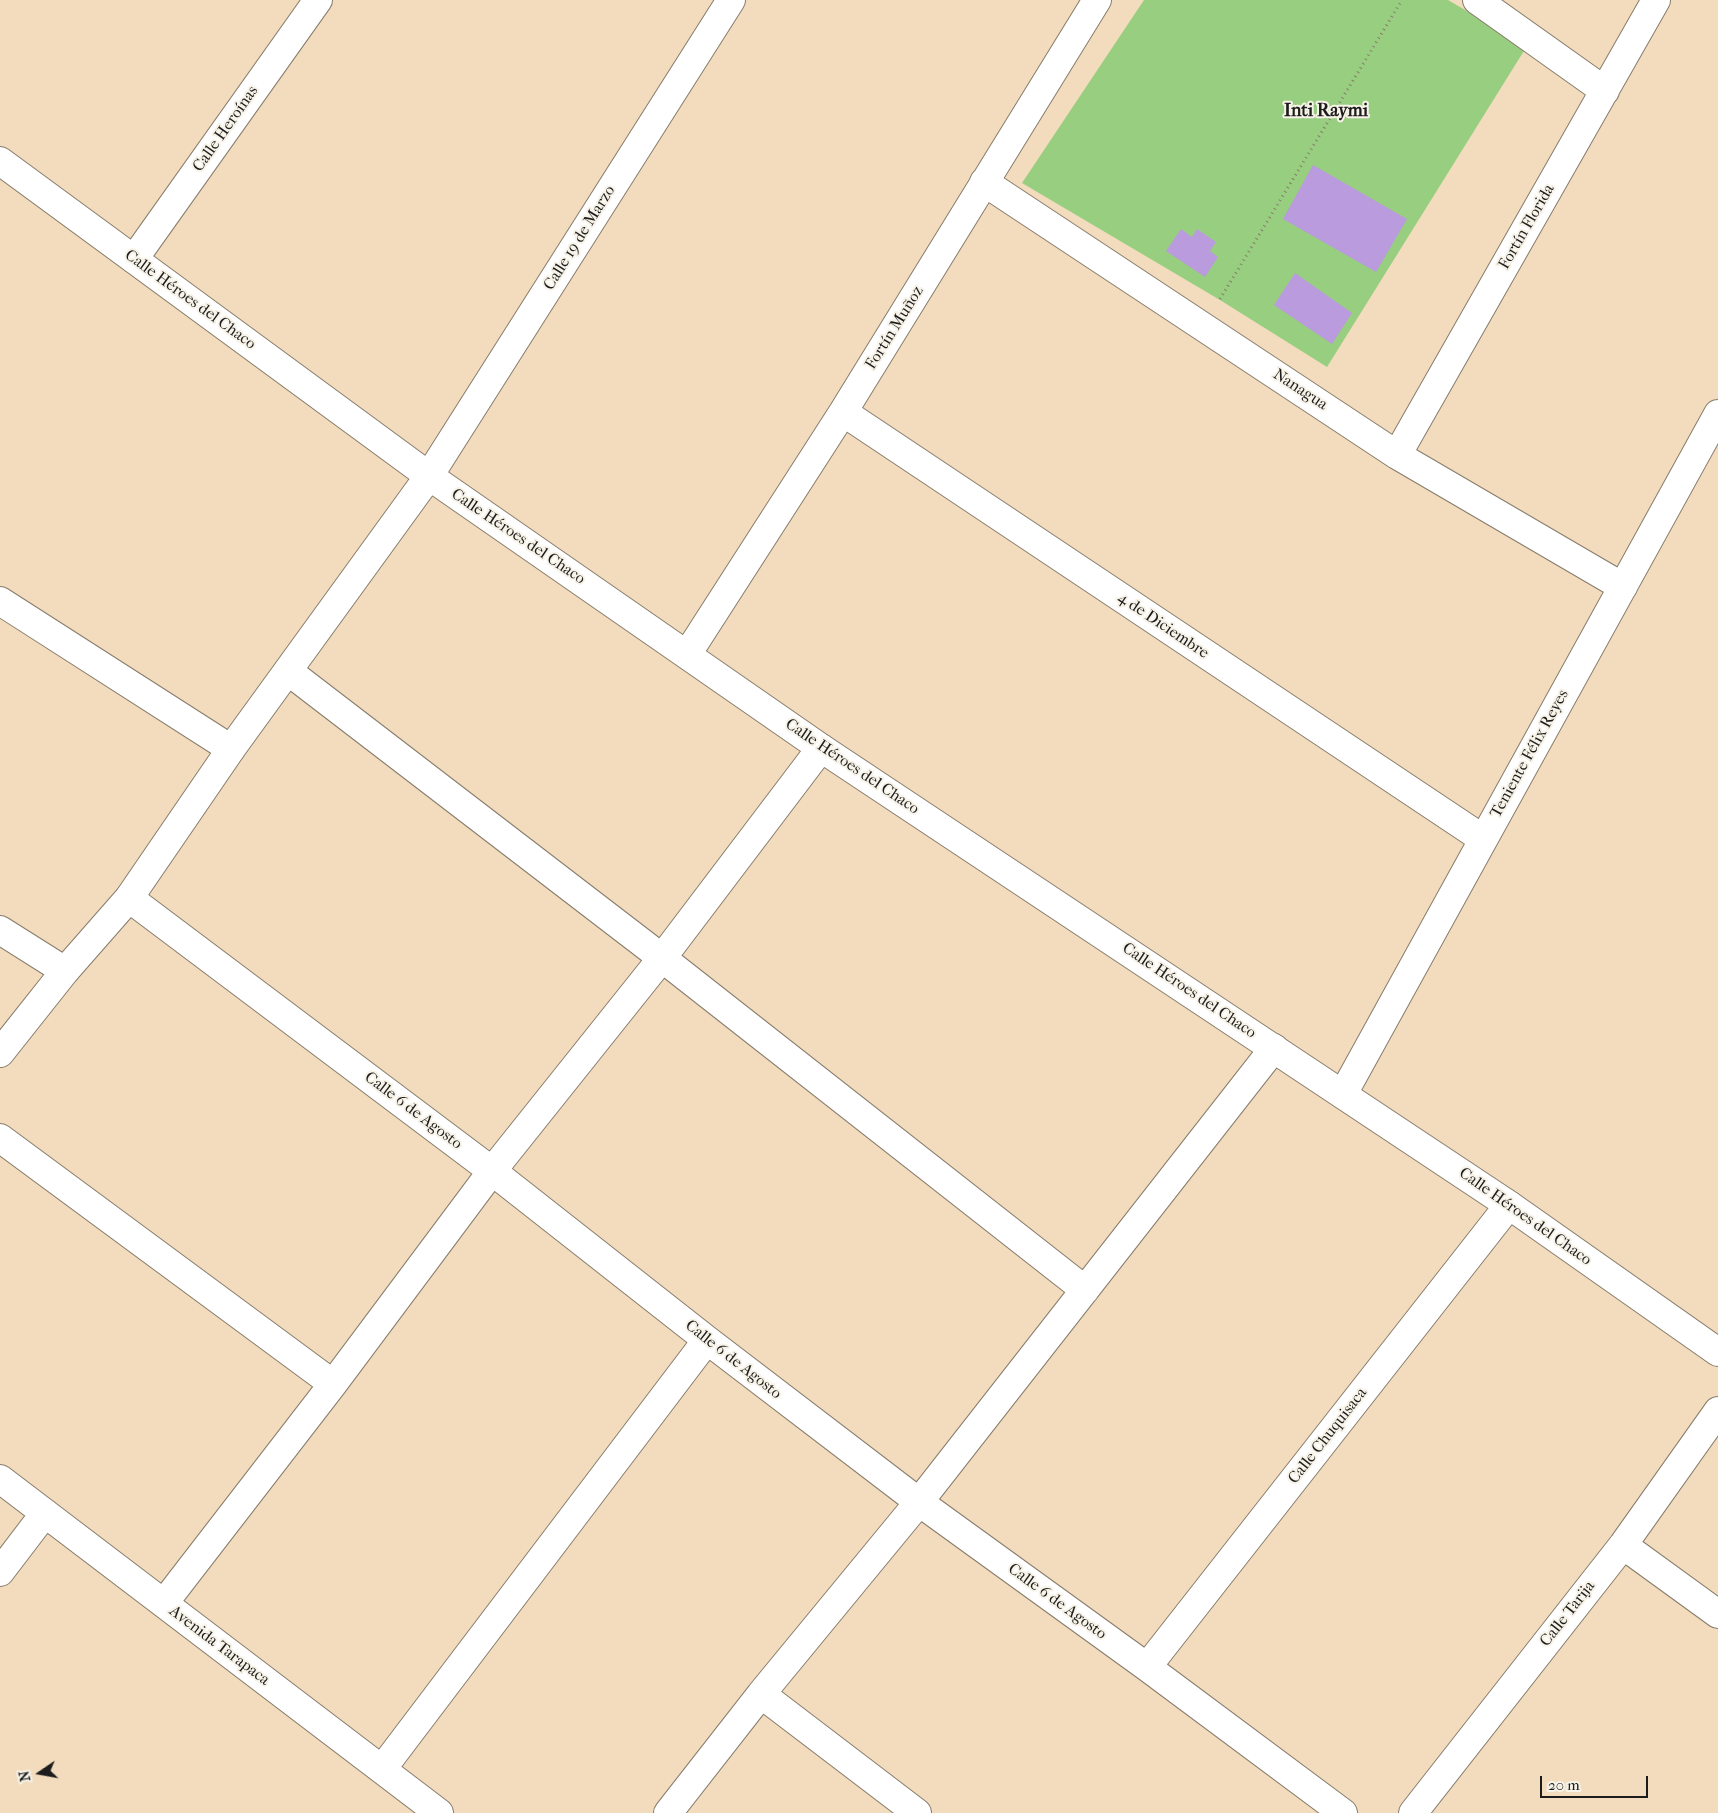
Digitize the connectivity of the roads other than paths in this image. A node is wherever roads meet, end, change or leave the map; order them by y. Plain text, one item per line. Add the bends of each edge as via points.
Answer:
1 (318, 0) edge
2 (732, 0) edge
3 (1097, 0) edge
4 (1477, 0) edge
5 (1656, 0) edge
6 (1605, 92) junction
7 (0, 161) edge
8 (984, 182) junction
9 (134, 259) junction
10 (843, 412) junction
11 (1718, 414) edge
12 (1397, 455) junction
13 (429, 476) junction
14 (1623, 587) junction
15 (0, 601) edge
16 (688, 653) junction
17 (288, 671) junction
18 (821, 748) junction
19 (231, 749) junction
20 (1483, 839) junction
21 (129, 898) junction
22 (0, 930) edge
23 (662, 958) junction
24 (65, 971) junction
25 (1274, 1048) junction
26 (0, 1054) edge
27 (1343, 1094) junction
28 (0, 1138) edge
29 (492, 1171) junction
30 (1509, 1205) junction
31 (1085, 1290) junction
32 (707, 1340) junction
33 (1718, 1352) edge
34 (333, 1384) junction
35 (1718, 1411) edge
36 (0, 1479) edge
37 (919, 1502) junction
38 (45, 1513) junction
39 (1623, 1545) junction
40 (0, 1572) edge
41 (164, 1603) junction
42 (1718, 1614) edge
43 (1147, 1667) junction
44 (761, 1694) junction
45 (382, 1769) junction
46 (439, 1813) edge
47 (668, 1813) edge
48 (917, 1813) edge
49 (1343, 1813) edge
50 (1413, 1813) edge

1 - 9 street, Calle Heroínas
2 - 13 street, Calle 19 de Marzo
3 - 8 street, Fortín Muñoz
4 - 6 street
5 - 6 street, Fortín Florida
6 - 12 street, Fortín Florida
7 - 9 street, Calle Héroes del Chaco
8 - 10 street, Fortín Muñoz
8 - 12 street, Nanagua
9 - 13 street, Calle Héroes del Chaco
10 - 16 street, Fortín Muñoz
10 - 20 street, 4 de Diciembre
11 - 14 street, Teniente Félix Reyes
12 - 14 street, Nanagua
13 - 16 street, Calle Héroes del Chaco
13 - 17 street, Calle 19 de Marzo
14 - 20 street, Teniente Félix Reyes
15 - 19 street
16 - 18 street, Calle Héroes del Chaco
17 - 19 street, Calle 19 de Marzo
17 - 23 street
18 - 23 street
18 - 25 street, Calle Héroes del Chaco
19 - 21 street, Calle 19 de Marzo
20 - 27 street, Teniente Félix Reyes
21 - 24 street, Calle 19 de Marzo
21 - 29 street, Calle 6 de Agosto
22 - 24 street
23 - 29 street
23 - 31 street
24 - 26 street, Calle 19 de Marzo
25 - 27 street, Calle Héroes del Chaco
25 - 31 street
27 - 30 street, Calle Héroes del Chaco
28 - 34 street
29 - 32 street, Calle 6 de Agosto
29 - 34 street
30 - 33 street, Calle Héroes del Chaco
30 - 43 street, Calle Chuquisaca
31 - 37 street
32 - 37 street, Calle 6 de Agosto
32 - 45 street
34 - 41 street
35 - 39 street, Calle Tarija
36 - 38 street, Avenida Tarapaca
37 - 43 street, Calle 6 de Agosto
37 - 44 street
38 - 40 street
38 - 41 street, Avenida Tarapaca
39 - 42 street
39 - 50 street, Calle Tarija
41 - 45 street, Avenida Tarapaca
43 - 49 street, Calle 6 de Agosto
44 - 47 street
44 - 48 street
45 - 46 street, Avenida Tarapaca

